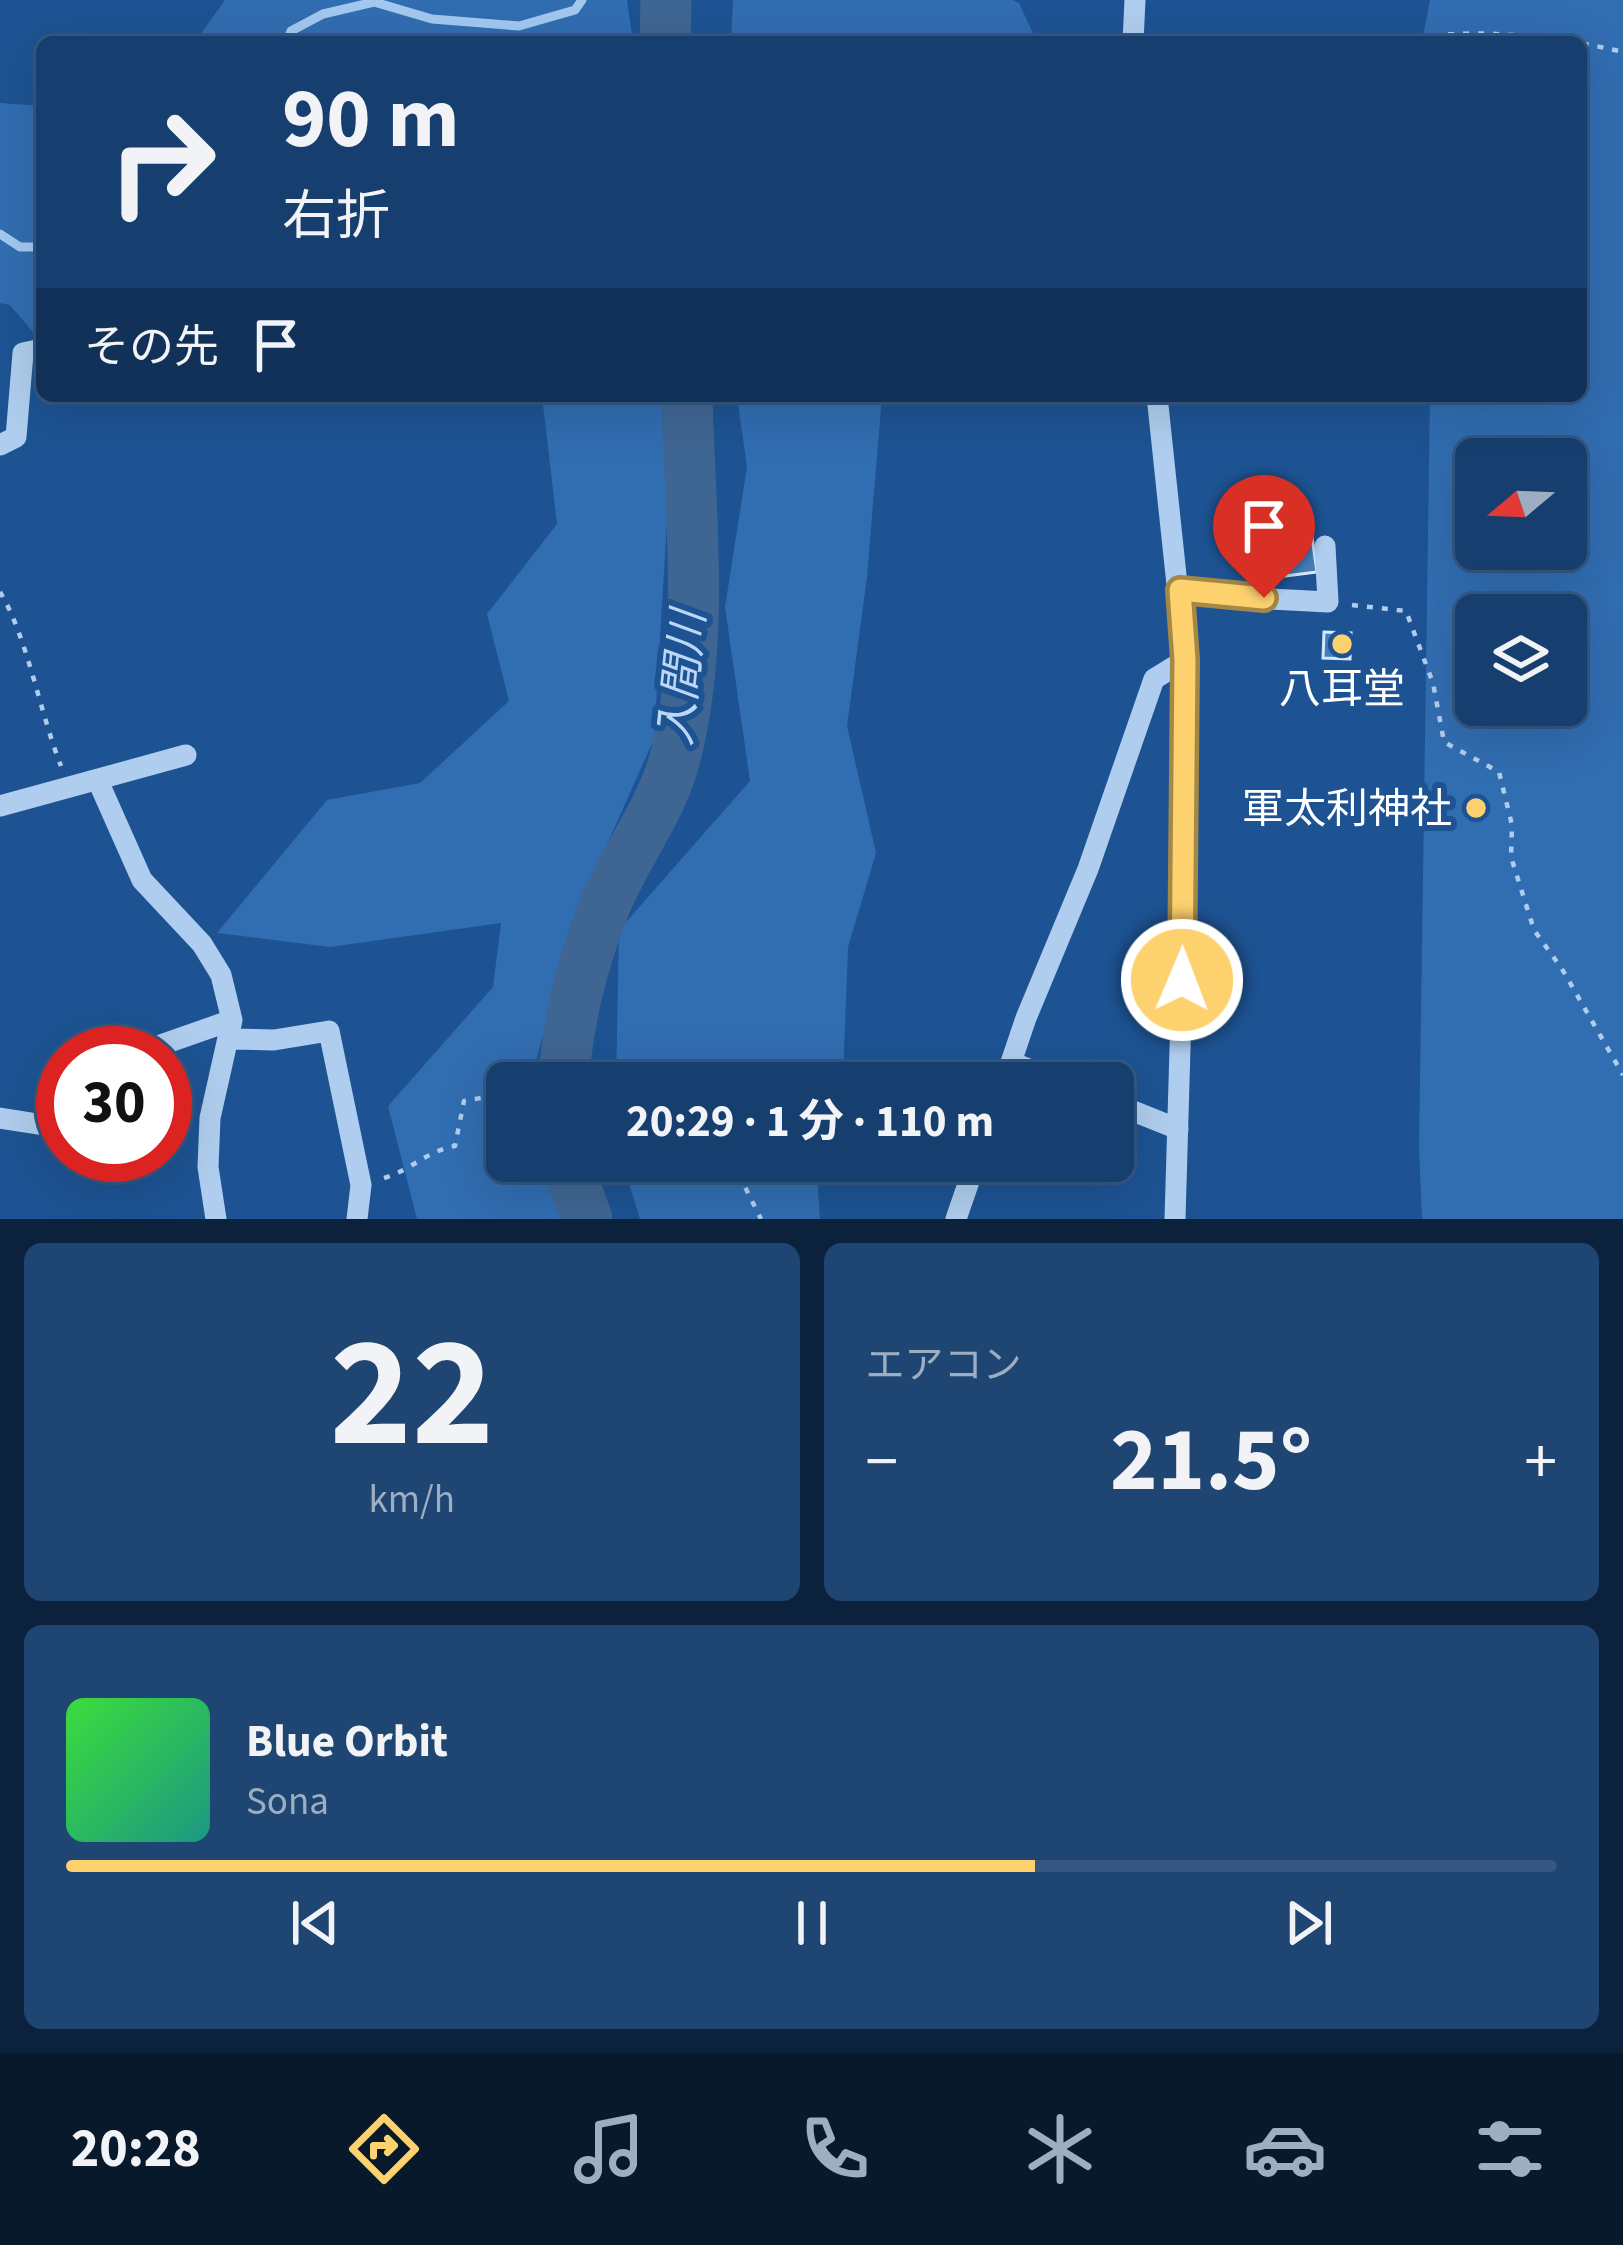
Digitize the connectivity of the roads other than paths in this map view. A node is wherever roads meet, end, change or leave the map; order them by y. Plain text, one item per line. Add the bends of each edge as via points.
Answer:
1 (1135, 0) edge
2 (1133, 36) edge
3 (36, 350) edge
4 (1158, 402) edge
5 (0, 445) edge
6 (1325, 546) dead end
7 (1180, 590) junction
8 (1185, 660) junction
9 (186, 755) dead end
10 (98, 781) junction
11 (0, 806) edge
12 (230, 1029) junction
13 (192, 1039) edge
14 (1011, 1062) edge
15 (1134, 1111) edge
16 (0, 1118) edge
17 (36, 1124) edge
18 (1178, 1129) junction
19 (969, 1182) edge
20 (216, 1219) edge
21 (357, 1219) edge
22 (956, 1219) edge
23 (1174, 1219) edge

1 - 2 street
3 - 5 street via 23,353 16,437
4 - 7 street
6 - 7 street via 1328,602
7 - 8 street
8 - 14 street via 1154,679
8 - 18 street
9 - 10 street
10 - 11 street
10 - 12 street via 142,880 221,975
12 - 13 street
12 - 20 street via 210,1118
12 - 21 street via 274,1040 329,1031 361,1184
15 - 18 street
16 - 17 street
18 - 23 street
19 - 22 street

